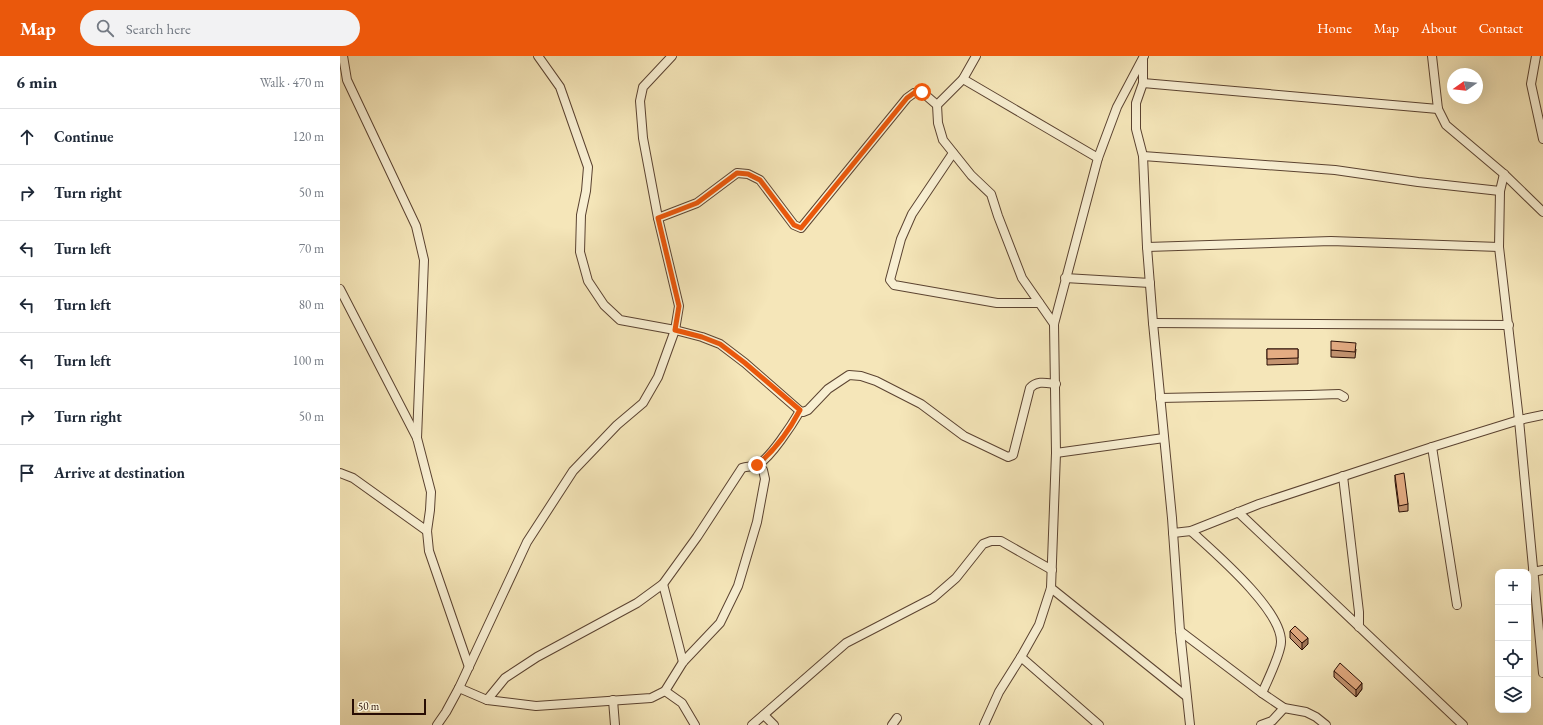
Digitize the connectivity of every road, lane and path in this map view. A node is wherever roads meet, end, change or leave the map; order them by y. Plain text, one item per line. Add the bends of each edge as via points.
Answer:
1 (343, 56) edge
2 (538, 56) edge
3 (672, 56) edge
4 (976, 56) edge
5 (1432, 56) edge
6 (1536, 56) edge
7 (1143, 57) edge
8 (963, 79) junction
9 (1143, 82) junction
10 (938, 105) junction
11 (1438, 109) junction
12 (1543, 139) edge
13 (953, 153) junction
14 (1143, 156) junction
15 (1098, 158) junction
16 (1504, 174) junction
17 (1500, 191) junction
18 (1543, 212) edge
19 (658, 218) junction
20 (1147, 247) junction
21 (1499, 248) junction
22 (1065, 278) junction
23 (1150, 283) junction
24 (340, 289) edge
25 (1039, 303) junction
26 (1153, 323) junction
27 (1054, 324) junction
28 (1508, 325) junction
29 (675, 330) junction
30 (1056, 384) junction
31 (1344, 397) dead end
32 (1160, 398) junction
33 (800, 410) junction
34 (1543, 415) edge
35 (1519, 420) junction
36 (417, 438) junction
37 (1164, 438) junction
38 (1432, 447) junction
39 (1056, 453) junction
40 (757, 465) junction
41 (340, 474) edge
42 (1343, 476) junction
43 (1238, 512) junction
44 (427, 531) junction
45 (1192, 531) junction
46 (1173, 533) junction
47 (1052, 570) junction
48 (1543, 570) edge
49 (1534, 572) junction
50 (663, 584) junction
51 (1051, 588) junction
52 (1457, 605) dead end
53 (1359, 627) junction
54 (1180, 631) junction
55 (1021, 657) junction
56 (683, 662) junction
57 (469, 667) junction
58 (1543, 673) edge
59 (459, 688) junction
60 (665, 691) junction
61 (1262, 694) junction
62 (1186, 696) junction
63 (487, 700) junction
64 (613, 700) junction
65 (1284, 708) junction
66 (764, 715) junction
67 (437, 725) edge
68 (615, 725) edge
69 (695, 725) edge
70 (752, 725) edge
71 (774, 725) edge
72 (984, 725) edge
73 (1099, 725) edge
74 (1190, 725) edge
75 (1261, 725) edge
76 (1326, 725) edge
77 (1463, 725) edge

1 - 36 street via 347,80 416,226 424,260
2 - 29 street via 560,87 588,167 581,216 580,252 588,281 604,305 620,320
3 - 19 street via 643,87 640,101
4 - 8 street
5 - 11 street
6 - 12 street via 1531,84
7 - 9 street
7 - 15 street via 1117,107
8 - 10 street
8 - 15 street
9 - 11 street
9 - 14 street via 1136,103 1136,129
10 - 13 street via 938,122 943,140
10 - 19 street via 922,92 914,93 907,98 801,228 794,225 760,180 748,174 737,173 697,203
11 - 16 street via 1446,126
13 - 25 street via 991,194 1022,278
13 - 25 street via 912,214 901,239 890,280 894,284 996,303
14 - 17 street via 1335,170
14 - 20 street
15 - 22 street
16 - 17 street
16 - 18 street
17 - 21 street
19 - 29 street via 679,306
20 - 21 street via 1331,241
20 - 23 street
21 - 28 street
22 - 23 street
22 - 27 street
23 - 26 street
24 - 36 street
25 - 27 street
26 - 28 street
26 - 32 street
27 - 30 street
28 - 35 street
29 - 33 street via 720,344
29 - 57 street via 658,377 643,403 617,424 573,471 527,542
30 - 33 street via 1039,382 1030,388 1012,455 1008,457 964,436 921,404 861,376 849,375 828,389 808,410
30 - 39 street
31 - 32 street via 1339,394
32 - 37 street
33 - 40 street via 793,424 770,454
34 - 35 street
35 - 38 street
35 - 49 street
36 - 44 street via 431,492
37 - 39 street
37 - 46 street
38 - 42 street
38 - 52 street
39 - 47 street
40 - 50 street via 742,468
40 - 56 street via 763,470 765,479 757,522 738,586 720,623
41 - 44 street via 353,478
42 - 43 street
42 - 53 street
43 - 45 street
43 - 53 street
44 - 57 street via 429,551
45 - 46 street
45 - 61 street via 1258,596 1277,624 1281,644
46 - 54 street
47 - 51 street
47 - 66 street via 1001,541 983,544 956,578 933,598 846,643
48 - 49 street
49 - 58 street
50 - 56 street
50 - 63 street via 637,602 537,657 505,678
51 - 55 street via 1039,625
51 - 62 street
53 - 77 street
54 - 61 street
54 - 62 street
55 - 72 street via 999,692
55 - 73 street
56 - 60 street
57 - 59 street
59 - 63 street
59 - 67 street
60 - 64 street via 651,698
60 - 69 street via 682,702
61 - 65 street
62 - 74 street
63 - 64 street via 536,706
64 - 68 street
65 - 75 street via 1272,721
65 - 76 street via 1306,712
66 - 70 street
66 - 71 street

